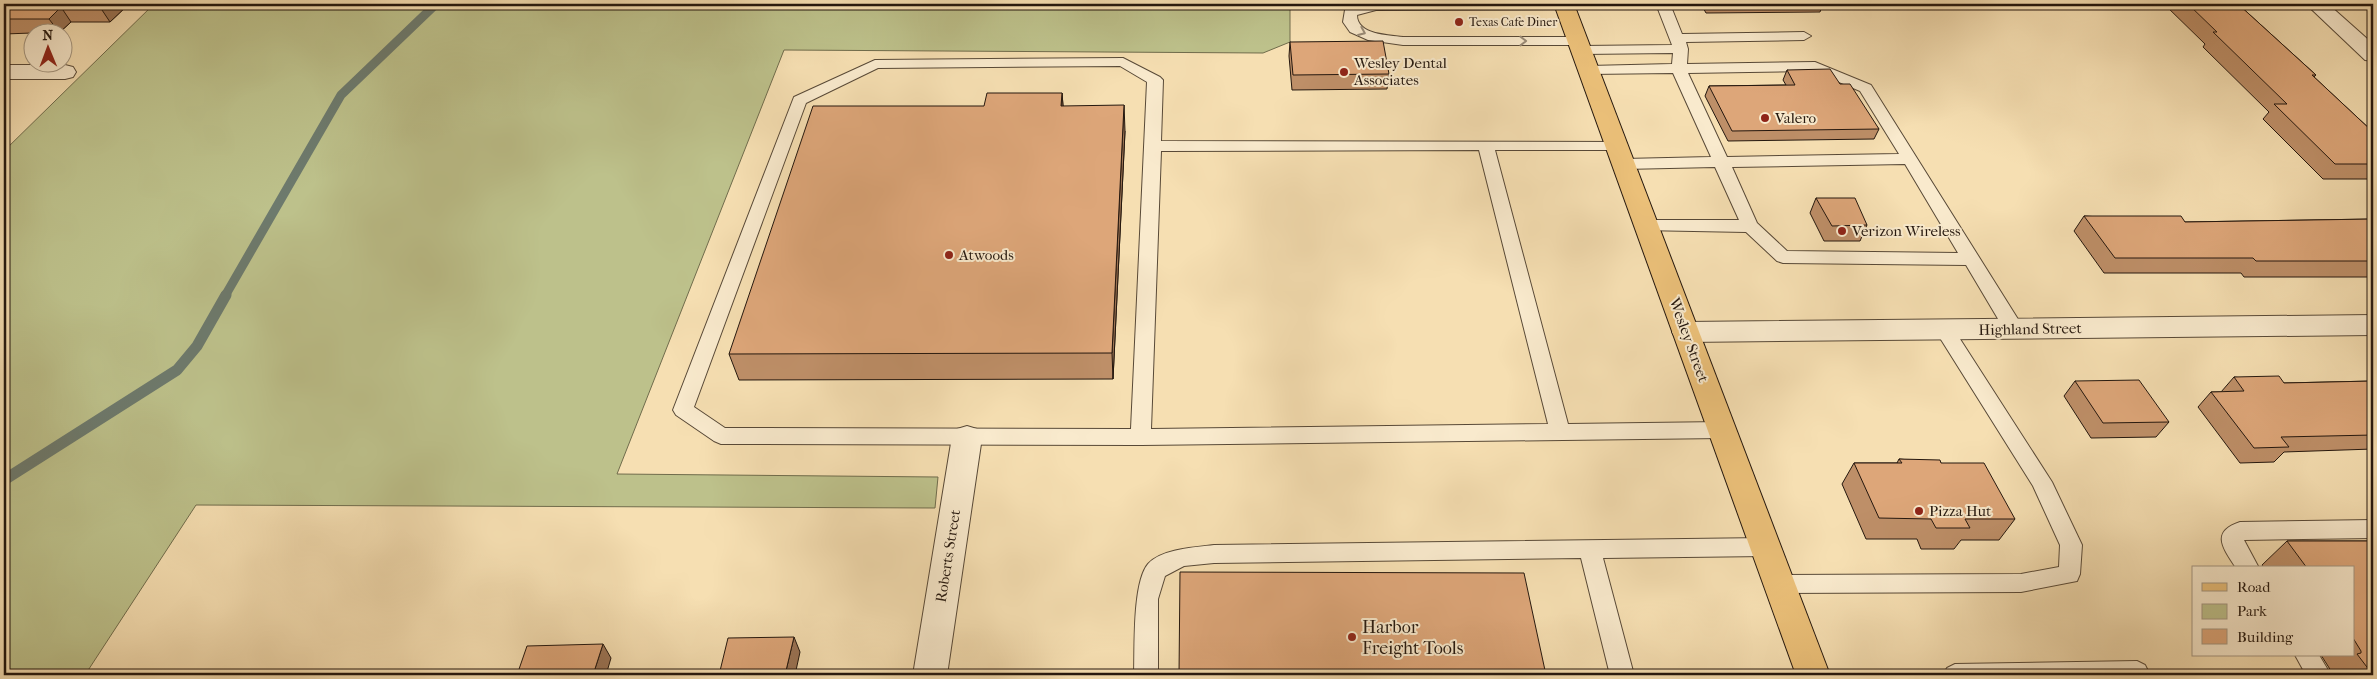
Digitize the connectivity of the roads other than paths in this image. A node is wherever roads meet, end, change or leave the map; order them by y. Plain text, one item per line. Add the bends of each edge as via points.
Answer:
1 (1565, 4) edge
2 (1663, 4) edge
3 (2316, 4) edge
4 (1804, 36) dead end
5 (1679, 43) junction
6 (1583, 54) junction
7 (2373, 55) edge
8 (1679, 68) junction
9 (4, 72) edge
10 (22, 72) edge
11 (1486, 145) junction
12 (1153, 146) junction
13 (1620, 155) junction
14 (1910, 160) junction
15 (1721, 163) junction
16 (1647, 226) junction
17 (1750, 226) junction
18 (1971, 259) junction
19 (2373, 325) edge
20 (2014, 329) junction
21 (1944, 330) junction
22 (1686, 332) junction
23 (1722, 430) junction
24 (1560, 432) junction
25 (967, 437) junction
26 (1141, 437) junction
27 (2373, 530) edge
28 (1766, 547) junction
29 (1590, 549) junction
30 (2247, 566) edge
31 (1780, 584) junction
32 (2307, 656) edge
33 (930, 675) edge
34 (1146, 675) edge
35 (1622, 675) edge
36 (1814, 675) edge
37 (1955, 675) edge
38 (2138, 675) edge
39 (2319, 675) edge

1 - 6 main road, Wesley Street
1 -> 6 lane via 1376,6 1350,13 1350,22 1354,29 1373,37
2 - 5 lane
3 - 7 street
4 - 5 lane
5 - 6 lane
5 - 8 lane
6 - 8 lane
6 - 13 main road, Wesley Street
8 - 14 lane via 1815,66 1866,88
8 - 15 lane
9 - 10 street
11 - 12 lane
11 - 13 lane
11 - 24 lane
12 - 25 lane via 1155,80 1123,62 875,64 799,100 683,410 721,436
12 - 26 lane
13 - 15 lane
13 - 16 main road, Wesley Street
14 - 15 lane
14 - 18 lane
15 - 17 lane
16 - 17 lane
16 - 22 main road, Wesley Street
17 - 18 lane via 1783,257
18 - 20 lane
19 - 20 street, Highland Street
20 - 21 street, Highland Street
21 - 22 street, Highland Street
21 - 31 lane via 2042,482 2071,545 2069,574 2021,582
22 - 23 main road, Wesley Street
23 - 24 lane
23 - 28 main road, Wesley Street
24 - 26 lane
25 - 26 lane
25 - 33 street, Roberts Street
27 - 30 lane via 2240,531 2232,536 2233,544
28 - 29 lane
28 - 31 main road, Wesley Street
29 - 34 lane via 1181,556 1156,570 1147,599
29 - 35 lane
31 - 36 main road, Wesley Street
32 - 39 lane
37 - 38 lane via 2137,672

